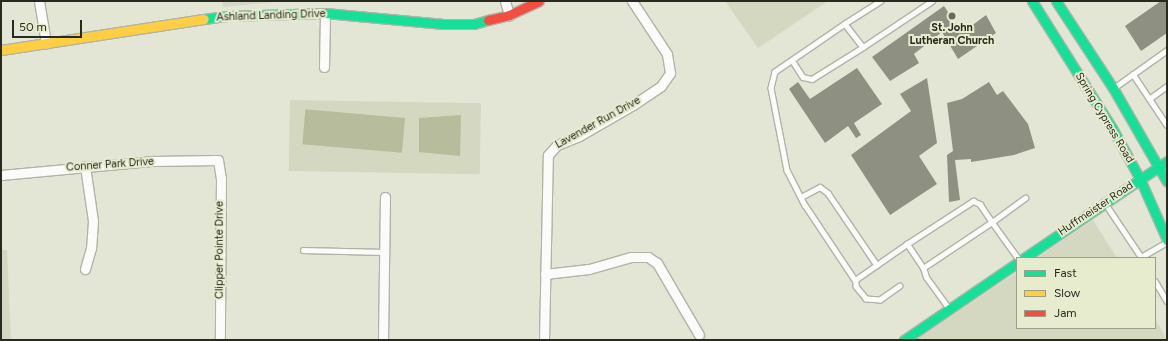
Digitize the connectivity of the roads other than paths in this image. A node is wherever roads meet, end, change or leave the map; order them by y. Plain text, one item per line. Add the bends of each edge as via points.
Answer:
1 (38, 1) edge
2 (505, 1) edge
3 (539, 1) edge
4 (632, 1) edge
5 (881, 1) edge
6 (932, 1) edge
7 (1032, 1) edge
8 (1056, 1) edge
9 (325, 13) junction
10 (509, 15) junction
11 (845, 24) junction
12 (46, 43) junction
13 (863, 47) junction
14 (1, 50) edge
15 (1167, 50) edge
16 (792, 60) junction
17 (324, 67) dead end
18 (1133, 74) junction
19 (1167, 86) edge
20 (1113, 88) junction
21 (1149, 99) junction
22 (1167, 114) edge
23 (1161, 118) junction
24 (1167, 125) edge
25 (218, 160) joint
26 (1164, 163) edge
27 (85, 166) junction
28 (1, 175) edge
29 (1140, 179) junction
30 (1167, 182) edge
31 (385, 197) dead end
32 (801, 197) junction
33 (1025, 198) dead end
34 (1106, 203) junction
35 (992, 222) junction
36 (1167, 241) edge
37 (907, 244) junction
38 (303, 250) dead end
39 (384, 252) junction
40 (1017, 257) edge
41 (1025, 257) edge
42 (1141, 257) edge
43 (1016, 264) edge
44 (876, 265) junction
45 (923, 268) junction
46 (85, 269) dead end
47 (545, 274) junction
48 (855, 280) junction
49 (1156, 283) edge
50 (900, 286) dead end
51 (1167, 301) edge
52 (949, 309) junction
53 (699, 335) dead end
54 (220, 340) edge
55 (384, 340) edge
56 (544, 340) edge
57 (904, 340) edge

1 - 12 street
2 - 10 street
3 - 10 street, Ashland Landing Drive
4 - 47 street, Lavender Run Drive via 667,54 670,67 668,79 633,105 552,149 547,164
5 - 11 lane
6 - 13 lane
7 - 29 street, Spring Cypress Road via 1112,128
8 - 20 street, Spring Cypress Road
9 - 10 street, Ashland Landing Drive via 442,24 474,24
9 - 12 street, Ashland Landing Drive via 226,16
9 - 17 street
11 - 13 lane
11 - 16 lane
12 - 14 street, Ashland Landing Drive
13 - 16 lane via 812,80 803,77
15 - 18 lane
16 - 32 lane via 775,72 771,88 787,170
18 - 20 lane
18 - 21 lane
19 - 21 lane
20 - 26 street, Spring Cypress Road
21 - 23 lane
22 - 23 lane
23 - 24 lane
25 - 27 street, Conner Park Drive
25 - 54 street, Clipper Pointe Drive via 221,178
26 - 29 street, Huffmeister Road
26 - 30 street, Spring Cypress Road
27 - 28 street, Conner Park Drive
27 - 46 street via 93,222 91,248
29 - 34 street, Huffmeister Road
29 - 36 street, Spring Cypress Road
31 - 39 street
32 - 44 lane via 820,187 828,193
32 - 48 lane
33 - 35 lane
34 - 41 street, Huffmeister Road
34 - 42 lane
35 - 37 lane via 980,204 973,201
35 - 40 lane
35 - 45 lane
36 - 42 lane
37 - 44 lane
37 - 45 lane
38 - 39 lane
39 - 55 street
43 - 52 street
44 - 48 lane
45 - 52 lane via 926,277
47 - 53 street via 589,270 631,257 648,257 657,263
47 - 56 street, Lavender Run Drive
48 - 50 lane via 856,287 866,299 880,300
49 - 51 lane
52 - 57 street

